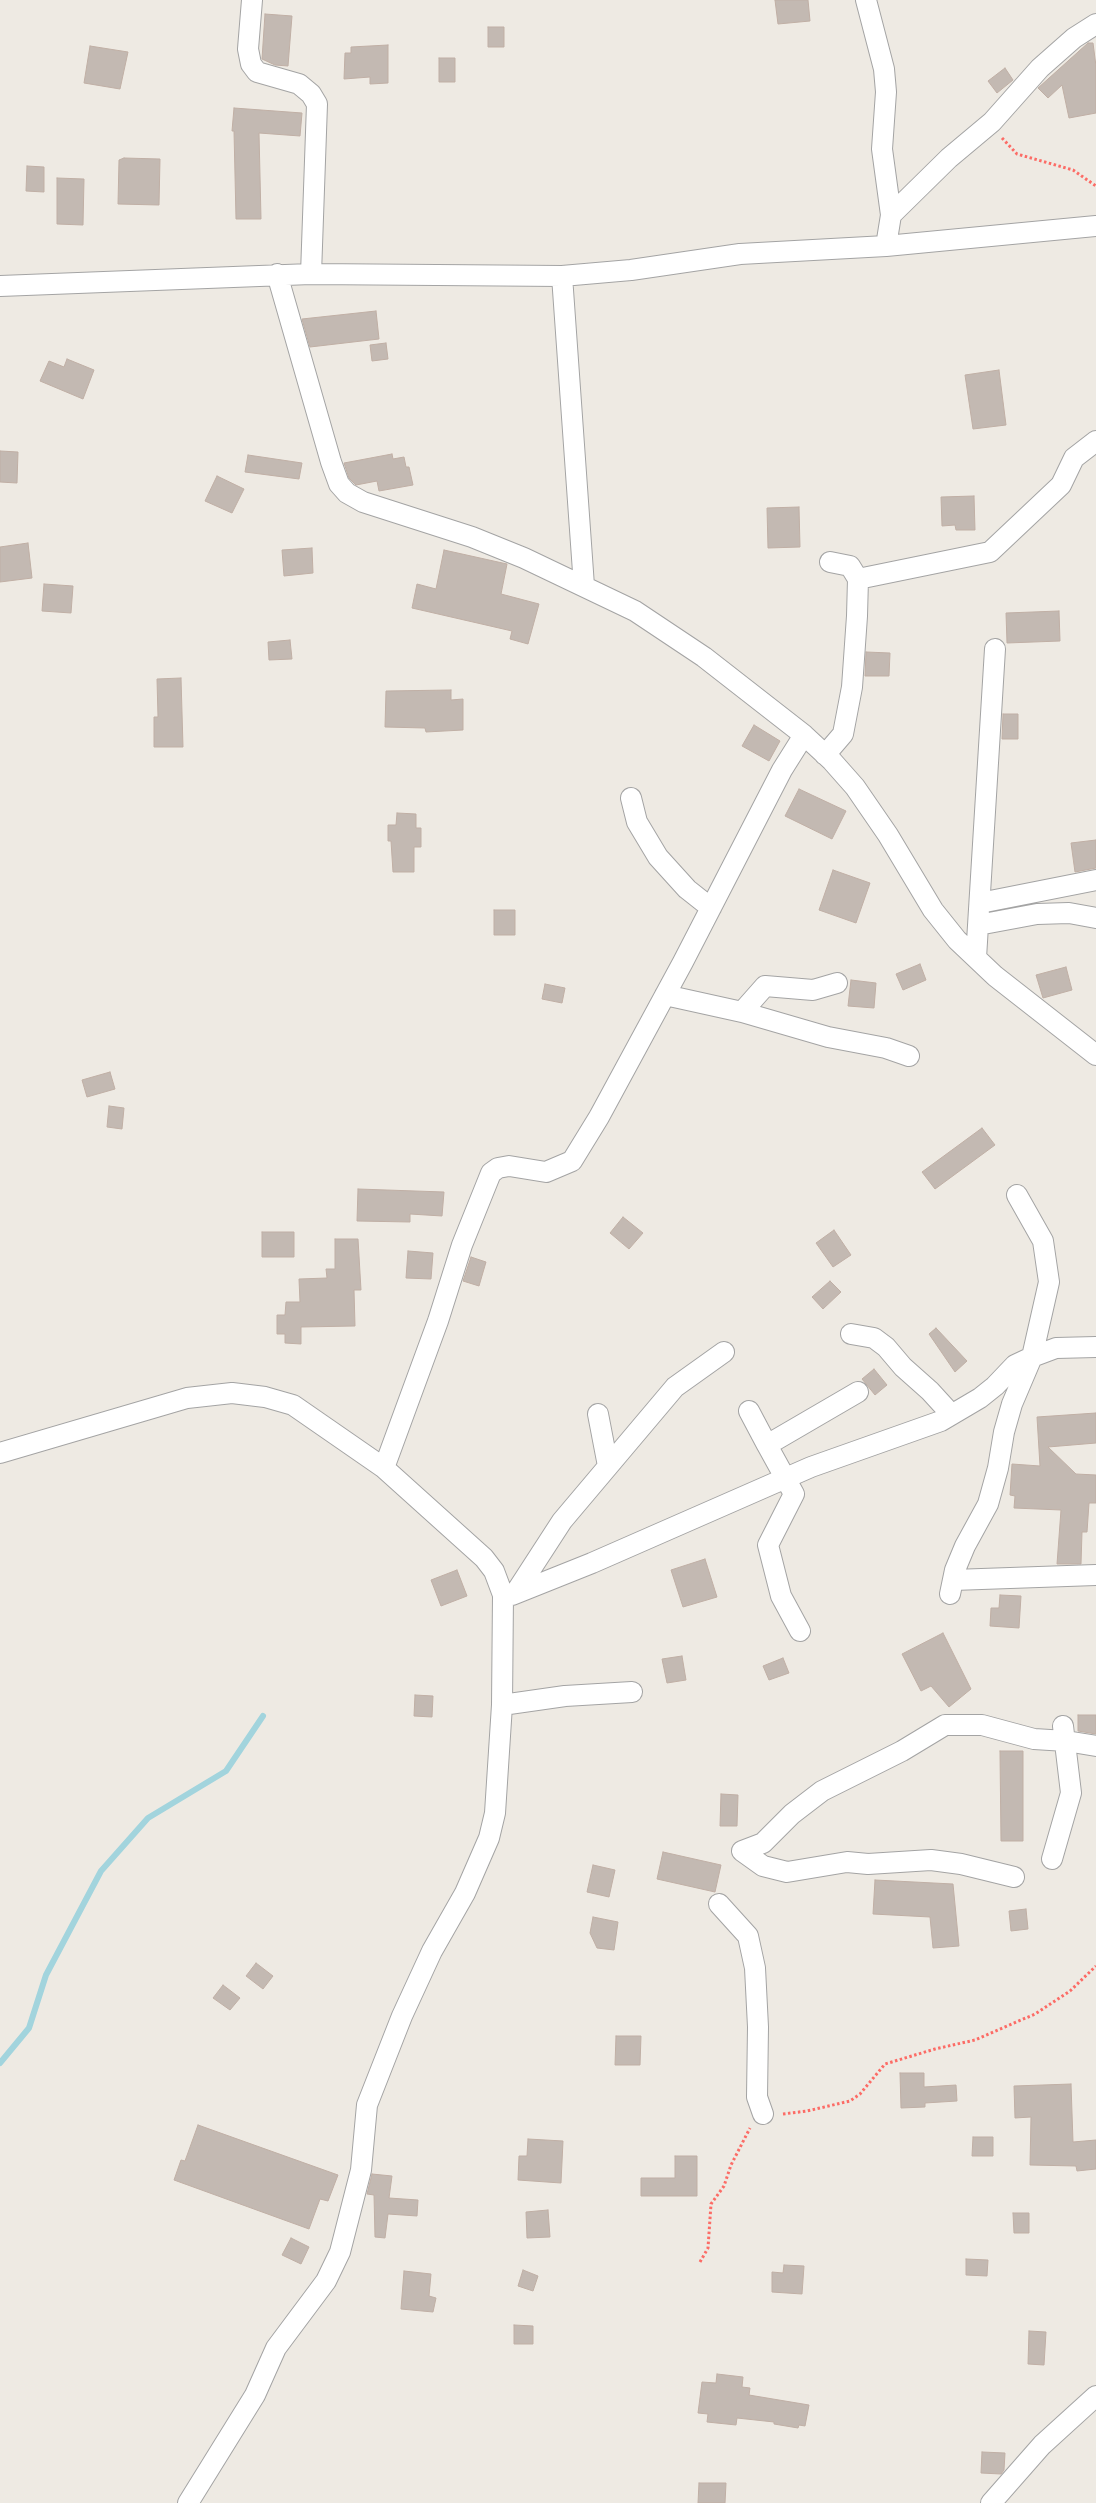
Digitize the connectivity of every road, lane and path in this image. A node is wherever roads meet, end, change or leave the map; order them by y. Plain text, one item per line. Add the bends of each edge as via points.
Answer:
1 (252, 0) edge
2 (866, 0) edge
3 (1096, 24) edge
4 (992, 122) junction
5 (1096, 186) edge
6 (890, 216) junction
7 (1096, 226) edge
8 (886, 246) junction
9 (276, 274) junction
10 (311, 274) junction
11 (562, 276) junction
12 (0, 286) edge
13 (1096, 441) edge
14 (830, 562) dead end
15 (858, 579) junction
16 (584, 586) junction
17 (995, 649) dead end
18 (804, 735) junction
19 (825, 754) junction
20 (631, 798) dead end
21 (1096, 880) edge
22 (980, 903) junction
23 (711, 908) junction
24 (1096, 918) edge
25 (978, 925) junction
26 (976, 958) junction
27 (837, 983) dead end
28 (664, 995) junction
29 (742, 1012) junction
30 (1096, 1055) edge
31 (909, 1056) dead end
32 (1016, 1195) dead end
33 (851, 1334) dead end
34 (1096, 1347) edge
35 (724, 1352) dead end
36 (1032, 1358) junction
37 (858, 1392) dead end
38 (748, 1411) dead end
39 (598, 1414) dead end
40 (951, 1414) junction
41 (767, 1445) junction
42 (0, 1453) edge
43 (608, 1466) junction
44 (384, 1468) junction
45 (784, 1478) junction
46 (1096, 1575) edge
47 (509, 1594) junction
48 (800, 1631) dead end
49 (632, 1692) dead end
50 (502, 1706) junction
51 (1064, 1733) junction
52 (1096, 1746) edge
53 (1052, 1859) dead end
54 (1014, 1877) dead end
55 (719, 1904) dead end
56 (1096, 1966) edge
57 (763, 2114) junction
58 (700, 2262) dead end
59 (1096, 2396) edge
60 (188, 2503) edge
61 (991, 2503) edge

1 - 10 street via 248,49 251,64 257,72 298,84 311,94 317,104
2 - 6 street via 884,69 886,92 882,149
3 - 4 street via 1074,38 1040,68
4 - 5 path via 1016,154 1072,170
4 - 6 street via 948,158
6 - 8 street
7 - 8 street
8 - 11 street via 740,254 631,270
9 - 10 street
9 - 12 street
9 - 16 street via 338,484 363,502 472,537
10 - 11 street
11 - 16 street
13 - 15 street via 1074,458 1060,485 990,552
14 - 15 street via 850,566
15 - 19 street via 852,687 842,734
16 - 18 street via 635,610 671,634
17 - 22 street
18 - 19 street
18 - 23 street via 782,770
19 - 26 street via 854,787 888,835 933,910
20 - 23 street via 636,822 658,857 687,889
21 - 22 street
22 - 25 street
23 - 28 street
24 - 25 street via 1068,913 1044,914
25 - 26 street
26 - 30 street via 1040,1014
27 - 29 street via 813,990 765,986
28 - 29 street
28 - 44 street via 572,1161 546,1172 508,1166 490,1173
29 - 31 street
32 - 36 street via 1042,1241 1048,1282
33 - 40 street via 874,1338 886,1347
34 - 36 street via 1056,1348
35 - 43 street via 675,1387
36 - 40 street via 1015,1365 995,1386
36 - 46 street via 1012,1404 988,1504 965,1546 951,1587
37 - 41 street
38 - 41 street
39 - 43 street
40 - 45 street via 940,1421
41 - 45 street
42 - 44 street via 187,1398 232,1393 265,1396 293,1406
43 - 47 street via 562,1521
44 - 47 street via 484,1558
45 - 47 street via 592,1563
45 - 48 street via 794,1494 768,1545 780,1596
47 - 50 street
49 - 50 street via 565,1696
50 - 60 street via 494,1813 488,1838 465,1892 402,2016 367,2106 361,2170 340,2252 326,2281 276,2348 255,2395
51 - 52 street
51 - 53 street via 1071,1792
51 - 54 street via 1034,1739 982,1725 945,1725 822,1791 792,1814 763,1843 742,1852 762,1866 787,1872 847,1862 931,1860
55 - 57 street via 748,1936 758,2027 757,2096
56 - 57 path via 1070,1991 1035,2014 975,2040 934,2048 884,2064 860,2094 850,2101 807,2111
57 - 58 path via 753,2123 730,2165 724,2186 711,2204 708,2248
59 - 61 street via 1042,2445

